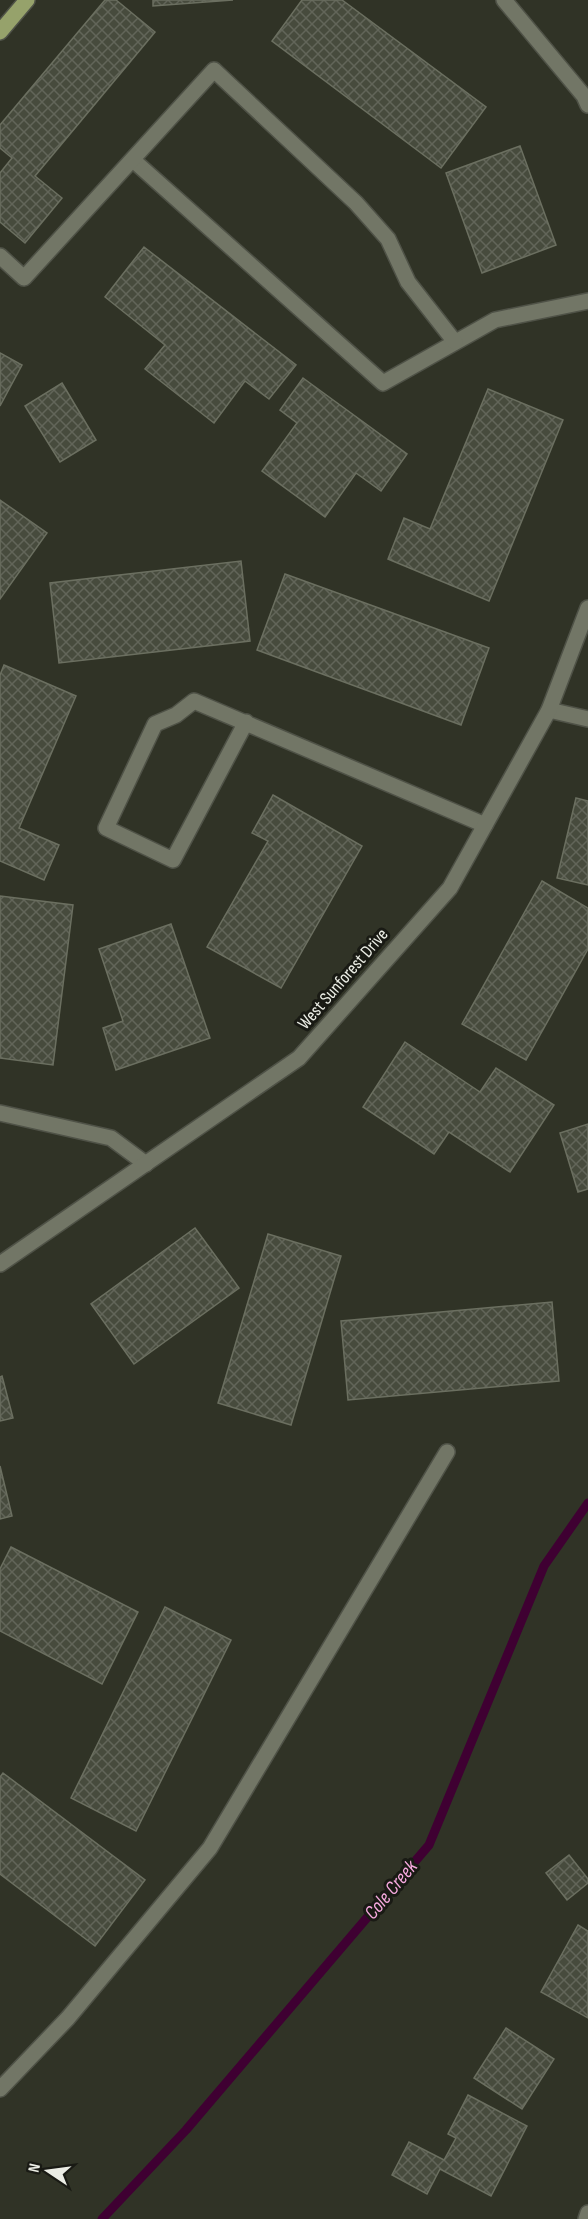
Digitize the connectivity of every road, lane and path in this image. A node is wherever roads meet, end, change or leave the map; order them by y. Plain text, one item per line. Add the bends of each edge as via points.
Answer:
1 (27, 0) edge
2 (504, 0) edge
3 (0, 32) edge
4 (588, 105) edge
5 (133, 160) junction
6 (0, 256) edge
7 (588, 301) edge
8 (455, 342) junction
9 (588, 608) edge
10 (549, 710) junction
11 (588, 719) edge
12 (246, 723) junction
13 (485, 825) junction
14 (0, 1113) edge
15 (146, 1164) junction
16 (0, 1264) edge
17 (447, 1452) dead end
18 (0, 2089) edge
19 (588, 2213) edge
20 (586, 2219) edge

1 - 3 main road
2 - 4 street
5 - 6 street via 24,278
5 - 8 street via 383,383
5 - 8 street via 214,70 356,203 388,239 408,282
7 - 8 street via 495,320
9 - 10 street, West Sunforest Drive
10 - 11 street
10 - 13 street, West Sunforest Drive
12 - 12 street via 194,700 176,715 155,724 106,828 173,860
12 - 13 street
13 - 15 street, West Sunforest Drive via 450,888 299,1058
14 - 15 street via 111,1138
15 - 16 street, West Sunforest Drive
17 - 18 street via 210,1848 72,2013
19 - 20 street

